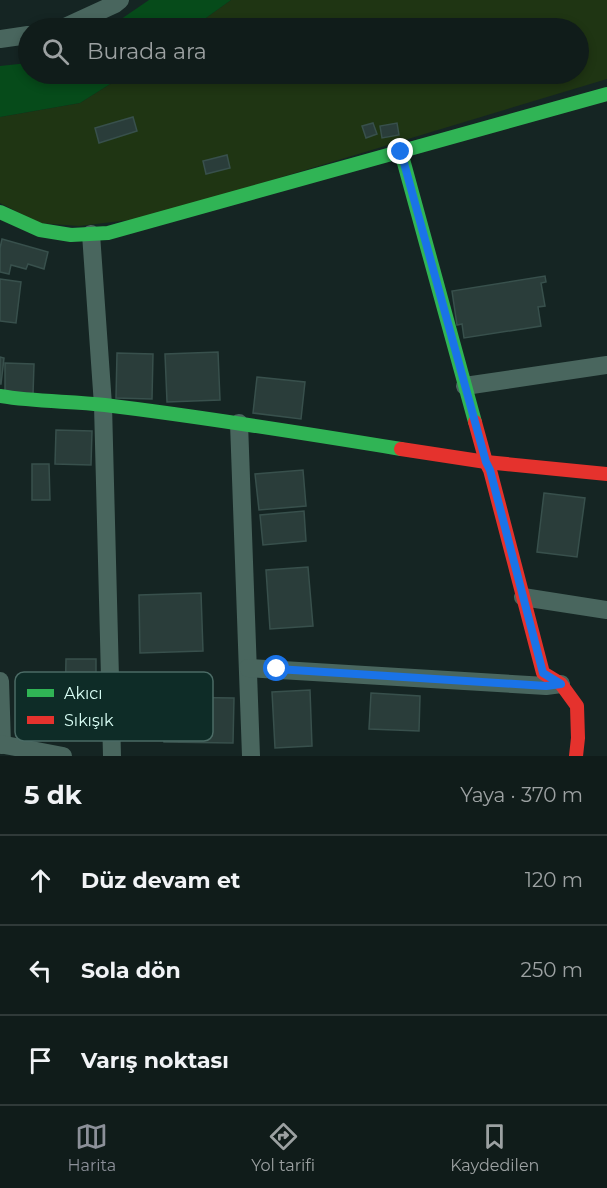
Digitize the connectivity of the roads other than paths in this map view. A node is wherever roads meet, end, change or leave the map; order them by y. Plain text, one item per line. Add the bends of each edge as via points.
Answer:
1 (120, 0) edge
2 (85, 18) edge
3 (18, 36) edge
4 (0, 39) edge
5 (607, 94) edge
6 (401, 152) junction
7 (0, 212) edge
8 (91, 234) junction
9 (607, 365) edge
10 (465, 386) junction
11 (0, 396) edge
12 (103, 405) junction
13 (239, 423) junction
14 (486, 462) junction
15 (607, 474) edge
16 (523, 597) junction
17 (607, 610) edge
18 (248, 668) junction
19 (110, 672) edge
20 (0, 681) edge
21 (561, 684) junction
22 (112, 741) edge
23 (1, 744) edge
24 (63, 756) edge
25 (112, 756) edge
26 (251, 756) edge
27 (576, 756) edge

1 - 2 street
3 - 4 street
5 - 6 street
6 - 8 street via 162,219
6 - 10 street
7 - 8 street via 40,230
8 - 12 street
9 - 10 street
10 - 14 street
11 - 12 street
12 - 13 street
12 - 19 street
13 - 14 street
13 - 18 street
14 - 15 street
14 - 16 street
16 - 17 street
16 - 21 street via 543,673
18 - 21 street
18 - 26 street
20 - 23 street
21 - 27 street via 577,706
22 - 25 street
23 - 24 street

